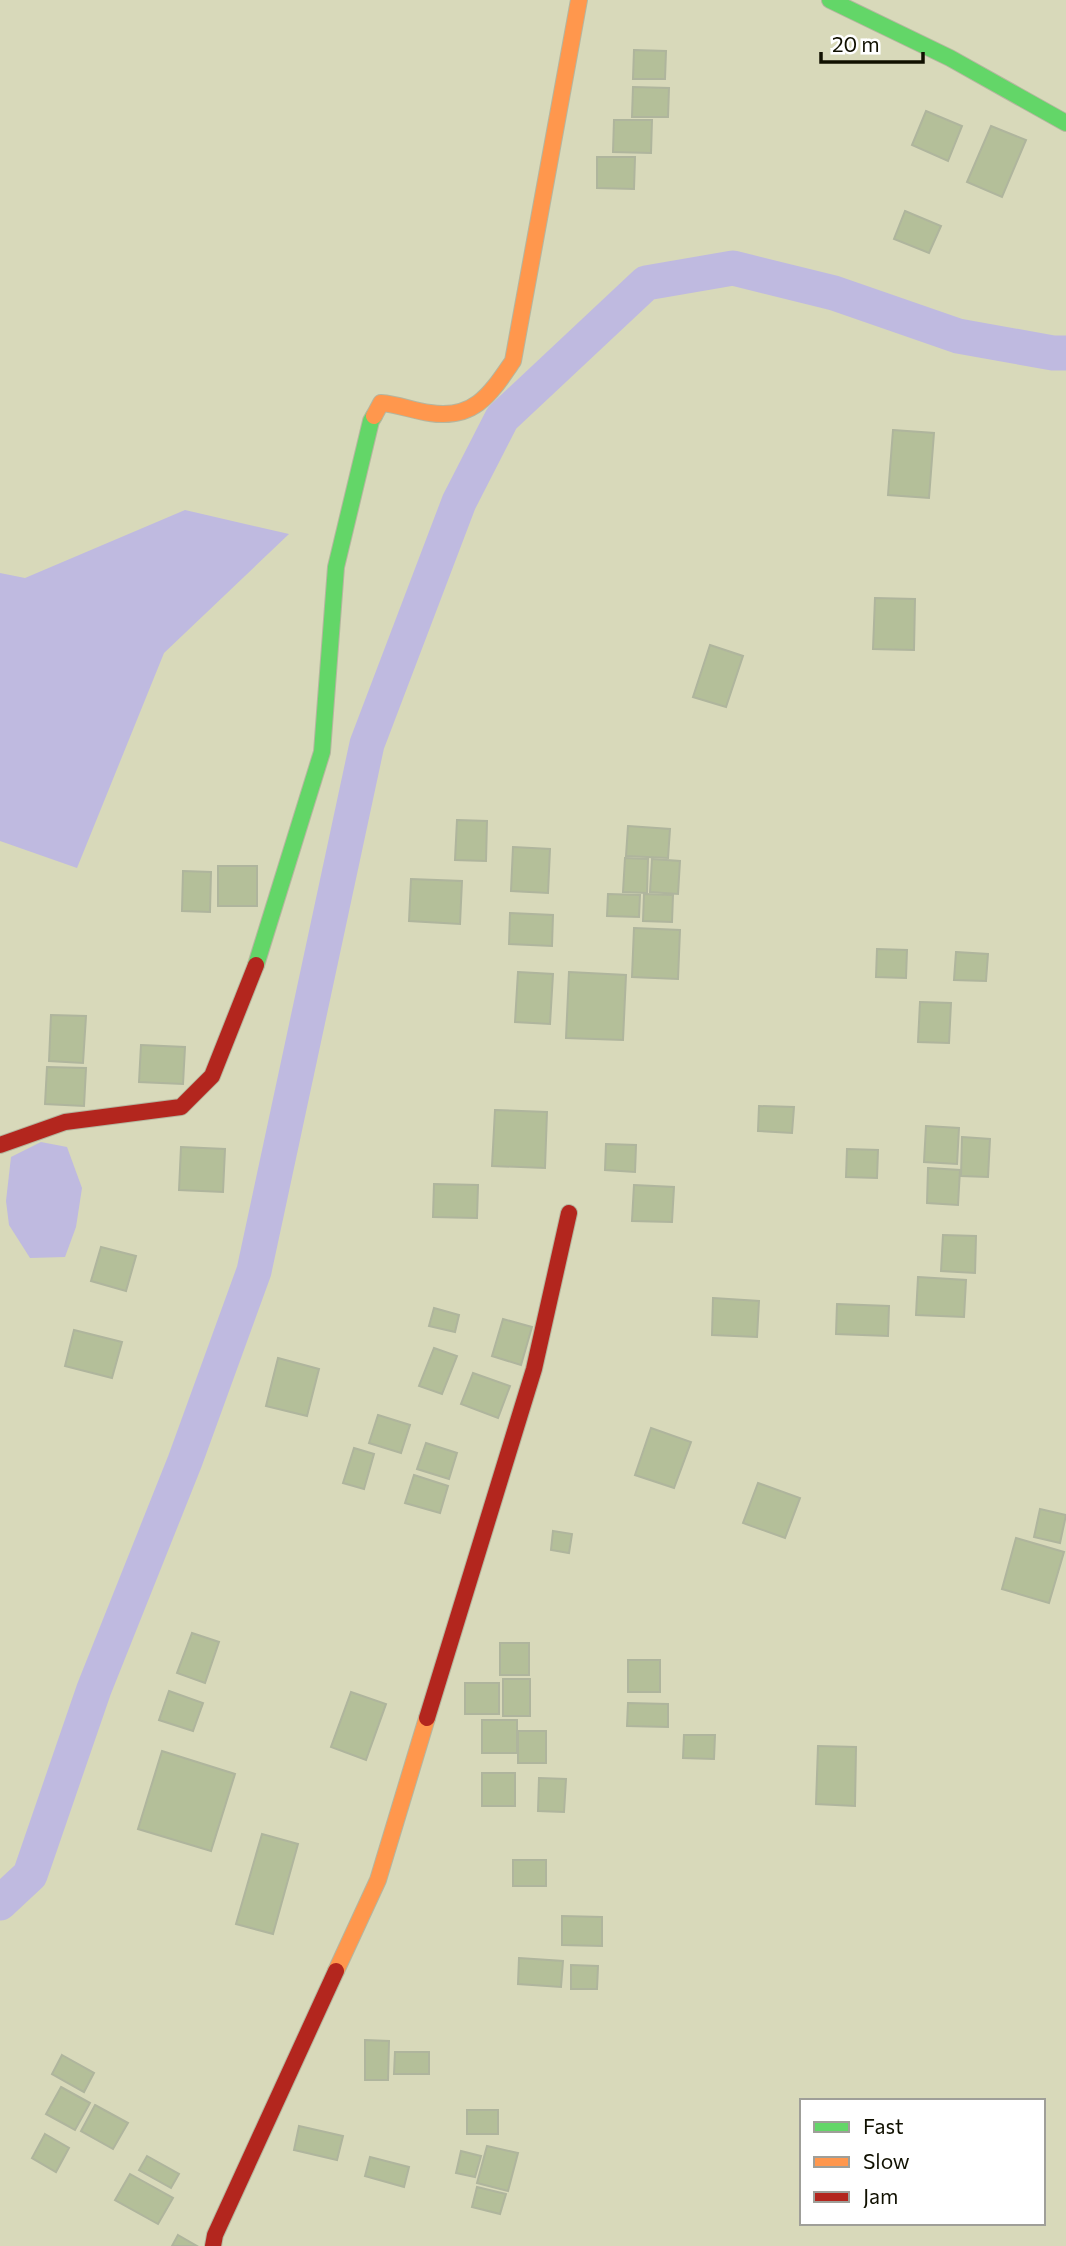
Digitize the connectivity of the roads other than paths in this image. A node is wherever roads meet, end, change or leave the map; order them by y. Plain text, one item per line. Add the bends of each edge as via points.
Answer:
1 (579, 0) edge
2 (830, 0) edge
3 (1066, 123) edge
4 (0, 1145) edge
5 (569, 1213) dead end
6 (213, 2246) edge

1 - 4 street via 513,360 486,399 459,415 381,403 371,421 336,567 322,752 261,954 212,1076 181,1107 65,1122
2 - 3 street
5 - 6 street via 534,1368 378,1880

